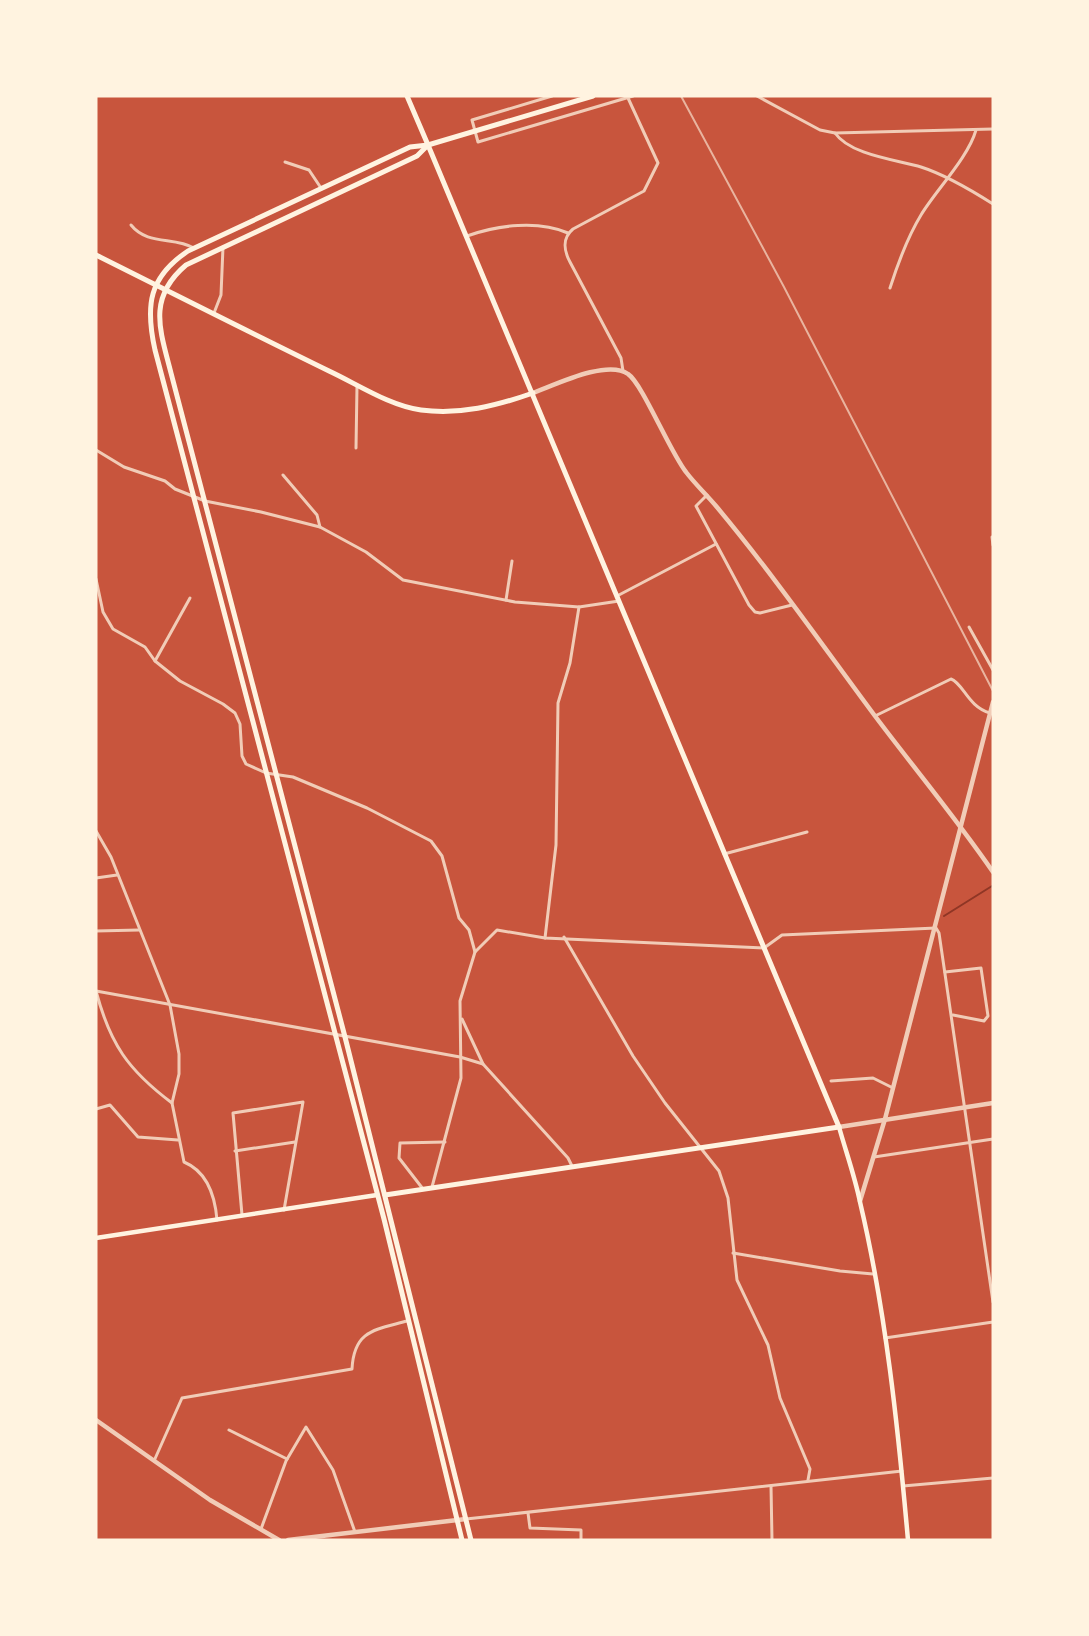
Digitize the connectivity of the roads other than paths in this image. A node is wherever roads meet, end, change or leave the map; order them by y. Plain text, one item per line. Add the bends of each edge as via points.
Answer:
1 (407, 96) edge
2 (552, 96) edge
3 (593, 96) edge
4 (633, 96) edge
5 (757, 96) edge
6 (628, 98) junction
7 (976, 129) junction
8 (993, 129) edge
9 (475, 131) junction
10 (835, 133) junction
11 (428, 145) junction
12 (285, 162) dead end
13 (947, 178) junction
14 (321, 188) junction
15 (993, 204) edge
16 (131, 225) dead end
17 (568, 233) junction
18 (466, 237) junction
19 (223, 246) junction
20 (194, 248) junction
21 (96, 255) edge
22 (156, 285) junction
23 (890, 288) dead end
24 (165, 289) junction
25 (214, 313) junction
26 (623, 371) junction
27 (357, 384) junction
28 (533, 393) junction
29 (356, 448) dead end
30 (96, 450) edge
31 (283, 475) dead end
32 (706, 495) junction
33 (194, 497) junction
34 (205, 501) junction
35 (320, 527) junction
36 (992, 537) edge
37 (716, 544) junction
38 (993, 545) edge
39 (512, 561) dead end
40 (96, 579) edge
41 (190, 598) dead end
42 (618, 599) junction
43 (506, 600) junction
44 (792, 605) junction
45 (579, 607) junction
46 (969, 627) dead end
47 (155, 661) junction
48 (993, 670) edge
49 (993, 702) edge
50 (990, 713) junction
51 (875, 716) junction
52 (266, 773) junction
53 (276, 774) junction
54 (961, 826) junction
55 (96, 831) edge
56 (807, 832) dead end
57 (724, 854) junction
58 (993, 872) edge
59 (117, 875) junction
60 (96, 878) edge
61 (936, 928) junction
62 (139, 930) junction
63 (96, 931) edge
64 (564, 937) junction
65 (545, 938) junction
66 (764, 948) junction
67 (475, 952) junction
68 (945, 972) junction
69 (96, 991) edge
70 (170, 1005) junction
71 (952, 1014) junction
72 (461, 1017) junction
73 (335, 1035) junction
74 (345, 1037) junction
75 (460, 1057) junction
76 (483, 1064) junction
77 (831, 1081) dead end
78 (893, 1089) junction
79 (172, 1103) junction
80 (993, 1103) edge
81 (96, 1108) edge
82 (966, 1108) junction
83 (885, 1119) junction
84 (839, 1127) junction
85 (993, 1139) edge
86 (178, 1140) junction
87 (295, 1142) junction
88 (445, 1143) junction
89 (970, 1143) junction
90 (699, 1146) junction
91 (235, 1151) junction
92 (874, 1157) junction
93 (572, 1166) junction
94 (432, 1187) junction
95 (423, 1189) junction
96 (377, 1195) junction
97 (385, 1195) junction
98 (860, 1201) junction
99 (284, 1210) junction
100 (242, 1215) junction
101 (217, 1220) junction
102 (96, 1238) edge
103 (733, 1252) junction
104 (873, 1274) junction
105 (993, 1302) edge
106 (407, 1321) junction
107 (993, 1322) edge
108 (884, 1338) junction
109 (96, 1420) edge
110 (229, 1430) dead end
111 (287, 1459) junction
112 (154, 1461) junction
113 (902, 1471) junction
114 (993, 1478) edge
115 (808, 1480) junction
116 (771, 1486) junction
117 (903, 1486) junction
118 (528, 1513) junction
119 (466, 1519) junction
120 (457, 1520) junction
121 (261, 1528) junction
122 (355, 1532) junction
123 (279, 1540) edge
124 (288, 1540) edge
125 (462, 1540) edge
126 (471, 1540) edge
127 (581, 1540) edge
128 (772, 1540) edge
129 (908, 1540) edge

1 - 11 main road
2 - 9 street via 472,120
3 - 9 main road
4 - 6 street
5 - 10 street via 820,130
6 - 9 street via 478,142
6 - 17 street via 658,163 648,187
7 - 8 street
7 - 10 street
7 - 13 street
9 - 11 main road
10 - 13 street via 856,148
11 - 14 main road via 410,147
11 - 18 main road
11 - 19 main road via 417,156
12 - 14 street via 309,170
13 - 15 street
13 - 23 street via 908,240
14 - 20 main road
16 - 20 street via 138,234
17 - 18 street via 524,226
17 - 26 street via 566,254 621,358
18 - 28 main road
19 - 24 main road via 186,265
19 - 25 street via 221,295
20 - 22 main road via 167,267
21 - 22 main road
22 - 24 main road
22 - 33 main road via 150,305 151,334
24 - 25 main road
24 - 34 main road via 159,311 160,329
25 - 27 main road
26 - 28 street via 582,374
26 - 32 street via 634,379 677,459
27 - 28 main road via 418,410 451,412 487,408
27 - 29 street
28 - 42 main road
30 - 33 street via 124,467 165,481
31 - 35 street via 317,516
32 - 37 street via 696,506
32 - 44 street
33 - 34 street
33 - 52 main road
34 - 35 street
34 - 53 main road
35 - 43 street via 366,552 403,580
36 - 38 street
37 - 42 street
37 - 44 street via 755,612
39 - 43 street
40 - 47 street via 103,612 114,629 145,647
41 - 47 street
42 - 45 street
42 - 57 main road
43 - 45 street
44 - 51 street
45 - 65 street via 570,663 558,703 556,845
46 - 48 street
47 - 52 street via 180,681 235,713 240,724 243,760
49 - 50 street
50 - 51 street via 970,703 951,679
50 - 54 street
51 - 54 street
52 - 53 street
52 - 73 main road
53 - 67 street via 367,808 430,841 442,856 459,918 469,930
53 - 74 main road
54 - 58 street
54 - 61 street
55 - 59 street
56 - 57 street
57 - 66 main road
59 - 60 street
59 - 62 street
61 - 66 street via 782,935
61 - 68 street
61 - 78 street
62 - 63 street
62 - 70 street
64 - 65 street
64 - 66 street
64 - 90 street via 633,1056
65 - 67 street via 497,930
66 - 84 main road
67 - 72 street via 460,1001
68 - 71 street
68 - 71 street via 981,968 988,1016 984,1021
69 - 70 street
69 - 79 street via 116,1048 150,1086
70 - 73 street
70 - 79 street via 180,1054
71 - 82 street
72 - 75 street
72 - 76 street
73 - 74 street
73 - 96 main road
74 - 75 street
74 - 97 main road
75 - 76 street
75 - 88 street via 461,1078
76 - 93 street
77 - 78 street via 873,1078
78 - 83 street
79 - 86 street
80 - 82 street
81 - 86 street via 110,1105 138,1137
82 - 83 street
82 - 89 street
83 - 84 street
83 - 92 street
84 - 90 main road
84 - 98 main road
85 - 89 street
86 - 101 street via 184,1162 196,1167 215,1196
87 - 91 street
87 - 91 street via 303,1102 233,1113
87 - 99 street
88 - 94 street
88 - 95 street via 400,1143 399,1158
89 - 92 street
89 - 105 street
90 - 93 main road
90 - 103 street via 724,1182
91 - 100 street
92 - 98 street
93 - 94 main road
94 - 95 main road
95 - 97 main road
96 - 97 main road
96 - 99 main road
96 - 106 main road
97 - 119 main road
98 - 104 main road
99 - 100 main road
100 - 101 main road
101 - 102 main road
103 - 104 street
103 - 115 street via 737,1280 768,1345 780,1398 810,1469
104 - 108 main road
106 - 112 street via 374,1330 359,1339 352,1369 182,1398
106 - 120 main road
107 - 108 street
108 - 113 main road
109 - 112 street
110 - 111 street
111 - 121 street
111 - 122 street via 306,1427 333,1470
112 - 121 street via 210,1500
113 - 115 street
113 - 117 main road
114 - 117 street
115 - 116 street
116 - 118 street
116 - 128 street
117 - 129 main road
118 - 119 street
118 - 127 street via 530,1528 581,1530
119 - 120 street
119 - 126 main road
120 - 122 street
120 - 125 main road
121 - 123 street
122 - 124 street

